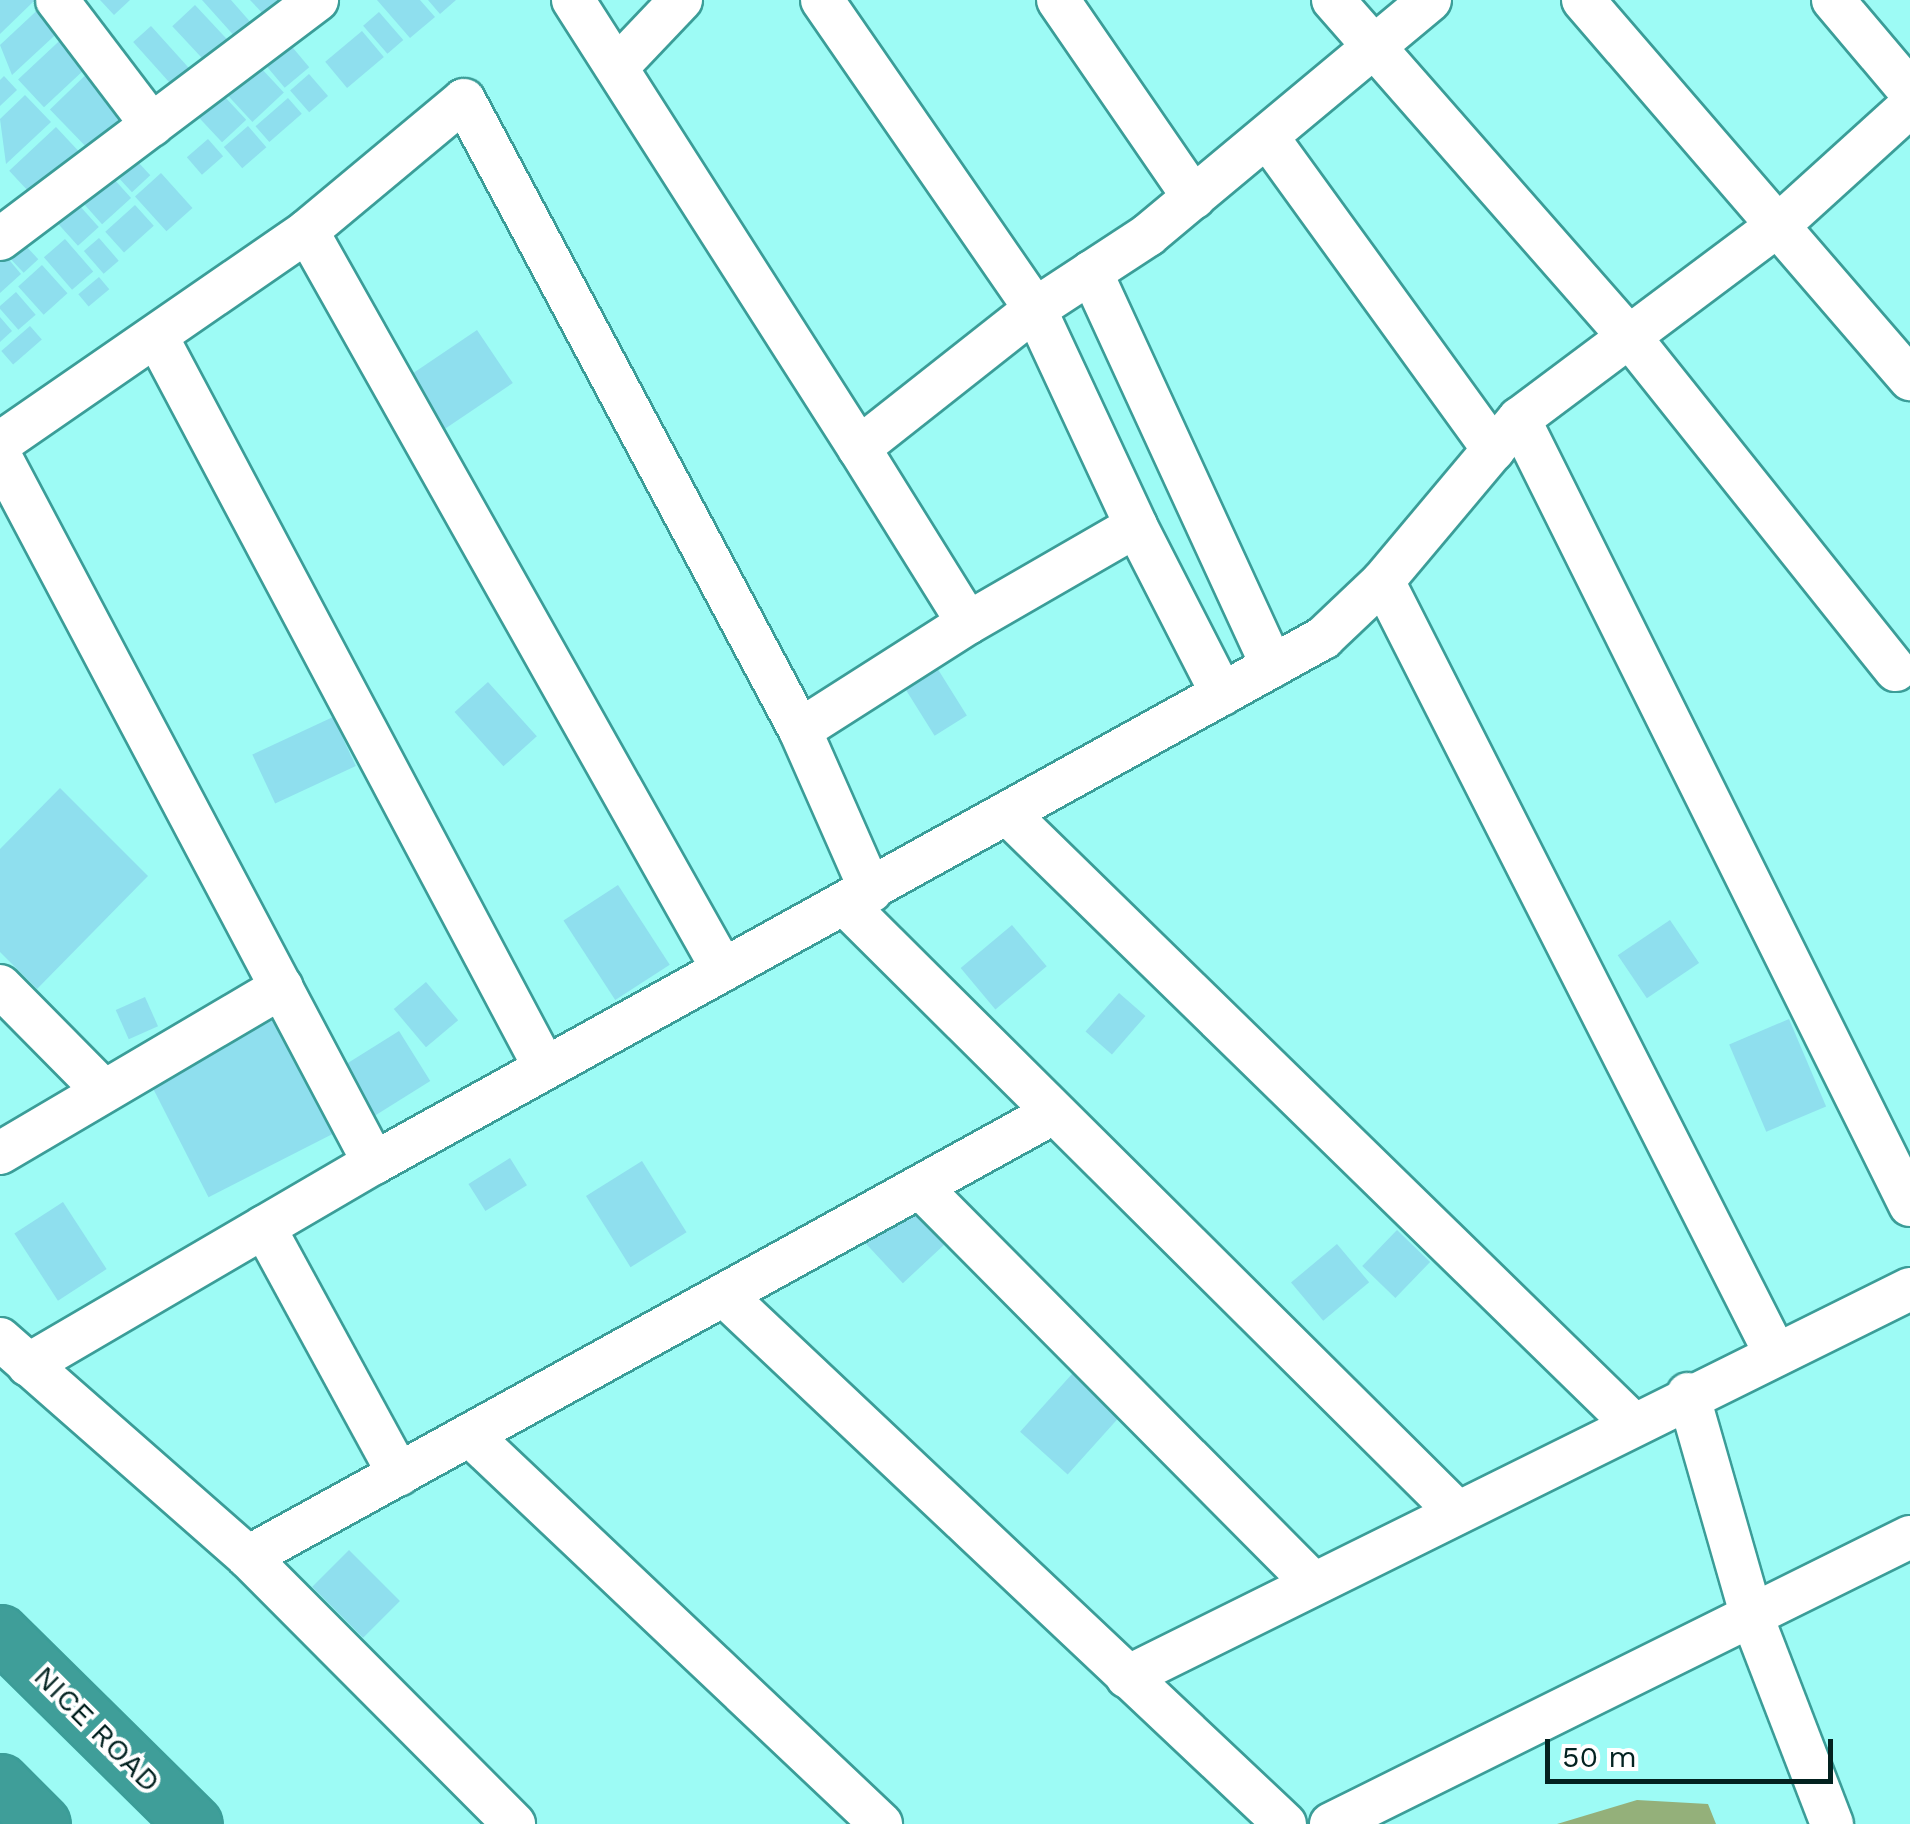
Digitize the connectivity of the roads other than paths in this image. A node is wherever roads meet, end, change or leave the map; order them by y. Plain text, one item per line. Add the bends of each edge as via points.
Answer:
1 (57, 0) edge
2 (317, 0) edge
3 (573, 0) edge
4 (682, 0) edge
5 (822, 0) edge
6 (1058, 0) edge
7 (1333, 0) edge
8 (1430, 0) edge
9 (1583, 0) edge
10 (1833, 0) edge
11 (1376, 50) junction
12 (619, 65) junction
13 (1910, 91) edge
14 (1910, 106) edge
15 (152, 124) junction
16 (1268, 138) junction
17 (1194, 198) junction
18 (1781, 224) junction
19 (307, 231) junction
20 (0, 239) edge
21 (1091, 272) junction
22 (1034, 309) junction
23 (158, 340) junction
24 (1633, 341) junction
25 (1910, 379) edge
26 (1506, 435) junction
27 (0, 443) edge
28 (859, 448) junction
29 (0, 456) edge
30 (1136, 526) junction
31 (1383, 581) junction
32 (968, 623) junction
33 (1272, 666) junction
34 (1905, 678) edge
35 (1222, 694) junction
36 (800, 730) junction
37 (1007, 813) junction
38 (859, 898) junction
39 (723, 970) junction
40 (0, 986) edge
41 (282, 986) junction
42 (545, 1068) junction
43 (100, 1087) junction
44 (1048, 1116) junction
45 (0, 1153) edge
46 (374, 1163) junction
47 (920, 1186) junction
48 (1910, 1205) edge
49 (264, 1227) junction
50 (1910, 1289) edge
51 (724, 1294) junction
52 (1774, 1351) junction
53 (14, 1352) edge
54 (1688, 1394) junction
55 (1632, 1423) junction
56 (470, 1435) junction
57 (398, 1475) junction
58 (1456, 1511) junction
59 (1910, 1537) edge
60 (248, 1557) junction
61 (1312, 1583) junction
62 (1751, 1614) junction
63 (0, 1633) edge
64 (1127, 1676) junction
65 (0, 1782) edge
66 (42, 1824) edge
67 (194, 1824) edge
68 (514, 1824) edge
69 (881, 1824) edge
70 (1285, 1824) edge
71 (1331, 1824) edge
72 (1832, 1824) edge

1 - 15 street
2 - 15 street
3 - 12 street
4 - 12 street
5 - 22 street
6 - 17 street
7 - 11 street
8 - 11 street
9 - 18 street
10 - 13 street
11 - 16 street
11 - 24 street
12 - 28 street
14 - 18 street
15 - 20 street
16 - 17 street
16 - 26 street
17 - 21 street
18 - 24 street
18 - 25 street
19 - 23 street
19 - 36 street via 464,100
19 - 39 street
21 - 22 street
21 - 33 street
22 - 28 street
22 - 30 street
23 - 27 street
23 - 42 street
24 - 26 street
24 - 34 street
26 - 31 street
26 - 48 street
28 - 32 street
29 - 41 street
30 - 32 street
30 - 35 street
31 - 33 street via 1323,638
31 - 52 street
32 - 36 street
33 - 35 street
35 - 37 street
36 - 38 street
37 - 38 street
37 - 55 street
38 - 39 street
38 - 44 street
39 - 42 street
40 - 43 street
41 - 43 street
41 - 46 street
42 - 46 street
43 - 45 street
44 - 47 street
44 - 58 street
46 - 49 street
47 - 51 street
47 - 61 street
49 - 53 street
49 - 57 street
50 - 52 street
51 - 56 street
51 - 64 street
52 - 54 street
53 - 60 street
54 - 55 street
54 - 62 street
55 - 58 street
56 - 57 street
56 - 69 street
57 - 60 street
58 - 61 street
59 - 62 street
60 - 68 street
61 - 64 street
62 - 71 street
62 - 72 street
63 - 67 highway, NICE ROAD
64 - 70 street
65 - 66 highway

